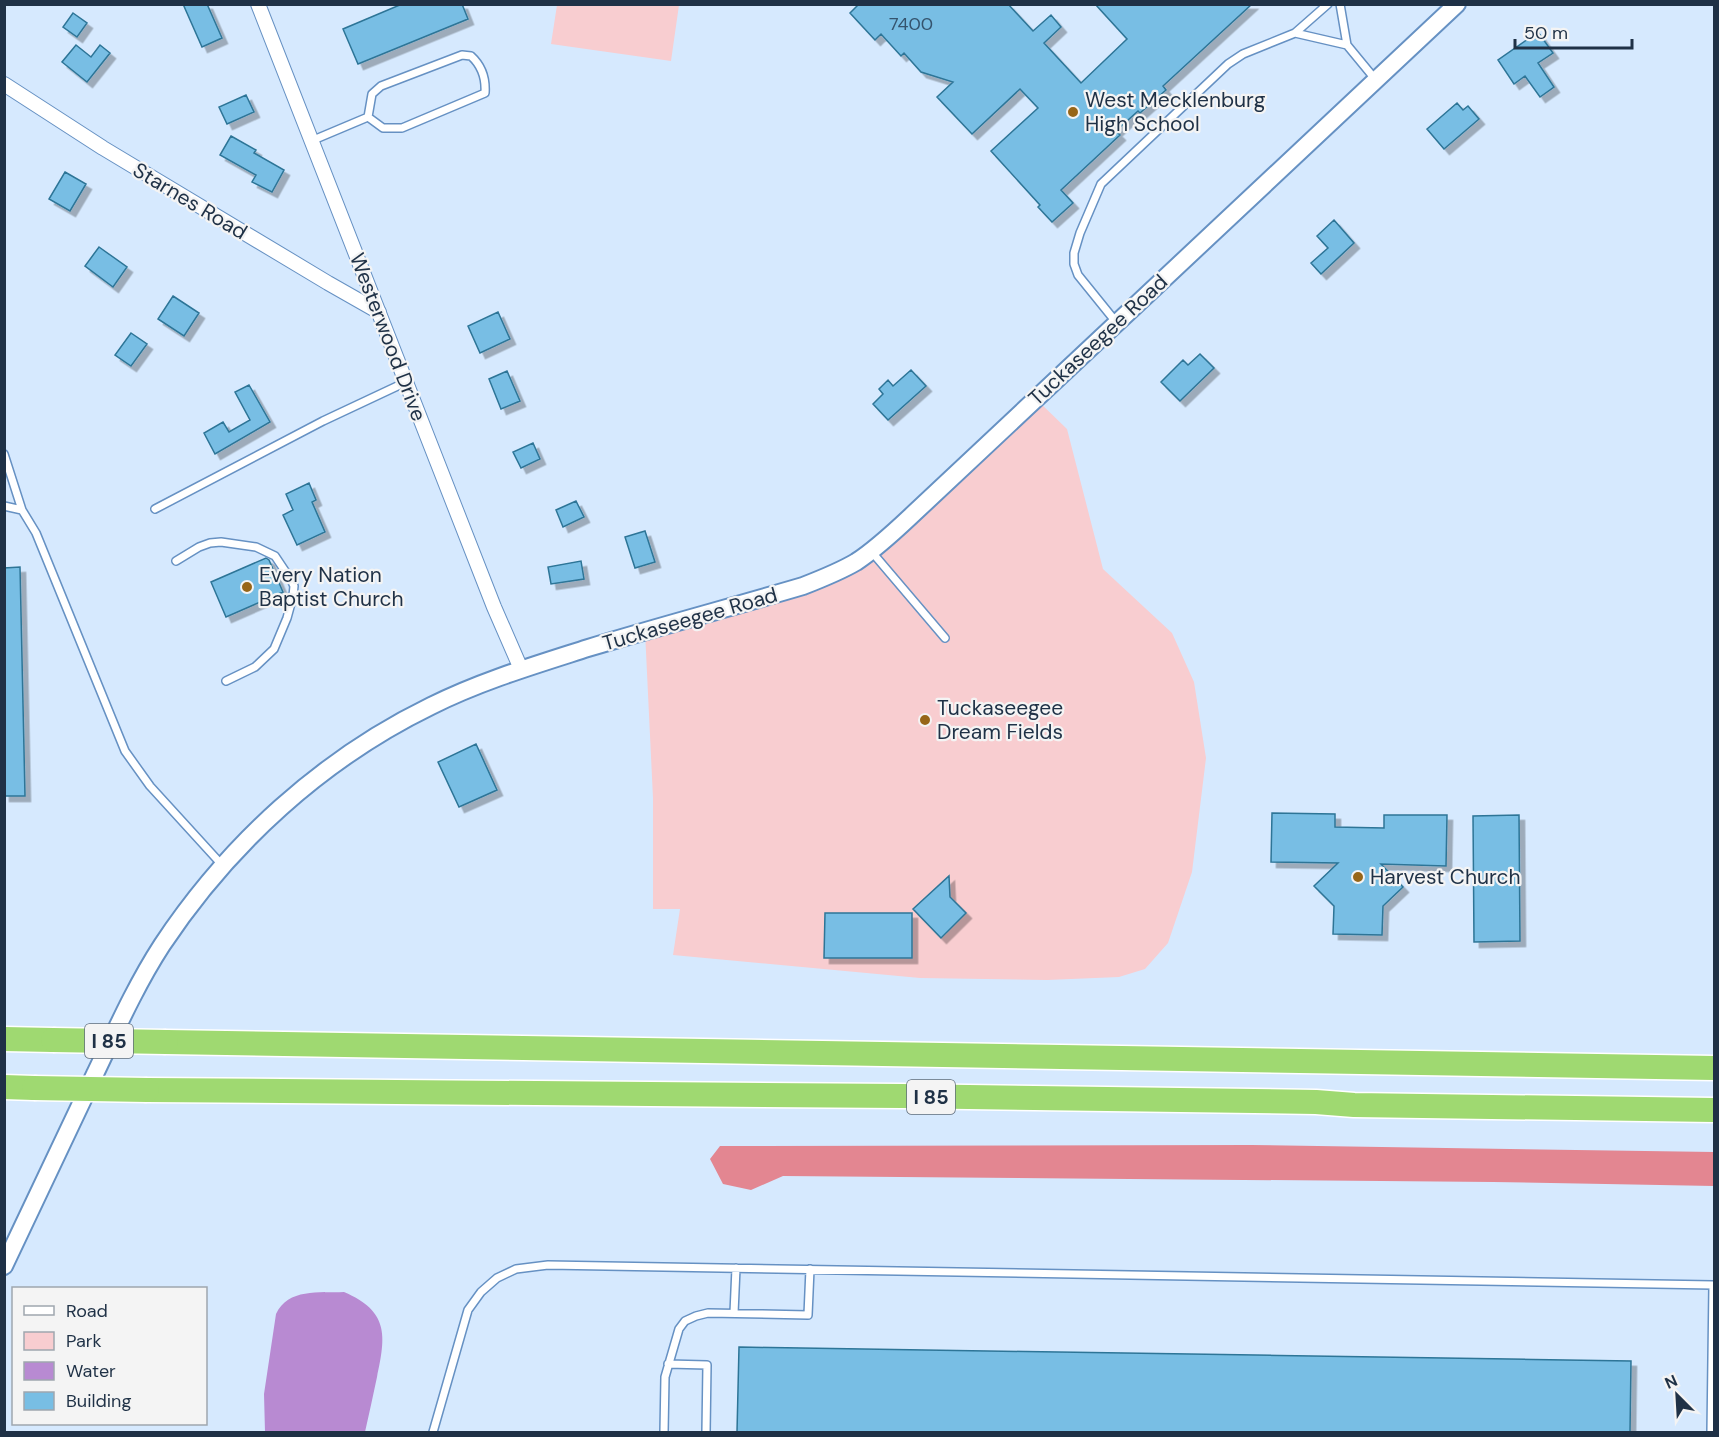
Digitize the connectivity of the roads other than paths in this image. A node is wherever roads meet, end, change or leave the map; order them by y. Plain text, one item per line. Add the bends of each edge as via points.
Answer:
1 (258, 4) edge
2 (1328, 4) edge
3 (1340, 4) edge
4 (1457, 4) edge
5 (1296, 33) junction
6 (1347, 45) junction
7 (1376, 79) junction
8 (4, 84) edge
9 (368, 117) junction
10 (311, 141) junction
11 (379, 312) junction
12 (1117, 323) junction
13 (406, 382) junction
14 (4, 454) edge
15 (4, 506) edge
16 (155, 509) dead end
17 (22, 510) junction
18 (871, 551) junction
19 (176, 561) dead end
20 (945, 638) dead end
21 (521, 669) junction
22 (226, 681) dead end
23 (223, 866) junction
24 (4, 1039) edge
25 (1714, 1068) edge
26 (4, 1087) edge
27 (1714, 1110) edge
28 (5, 1265) edge
29 (736, 1268) junction
30 (810, 1269) junction
31 (734, 1313) junction
32 (668, 1364) junction
33 (433, 1432) edge
34 (664, 1432) edge
35 (706, 1432) edge
36 (1711, 1432) edge

1 - 10 street, Westerwood Drive
2 - 5 lane
3 - 6 lane
4 - 7 street, Tuckaseegee Road
5 - 6 lane
5 - 12 lane via 1228,63 1101,184 1080,233 1074,264 1078,275
6 - 7 lane
7 - 12 street, Tuckaseegee Road
8 - 11 street, Starnes Road via 103,148
9 - 9 lane via 372,94 381,86 462,55 471,56 483,72 485,93 402,128 383,128
9 - 10 lane
10 - 11 street, Westerwood Drive
11 - 13 street, Westerwood Drive
12 - 18 street, Tuckaseegee Road
13 - 16 lane
13 - 21 street, Westerwood Drive
14 - 17 lane
15 - 17 lane
17 - 23 lane via 36,533 125,752 150,786
18 - 20 lane
18 - 21 street, Tuckaseegee Road via 833,574 803,586
19 - 22 lane via 210,543 256,547 275,556 294,586 287,618 274,649 255,667
21 - 23 street, Tuckaseegee Road via 431,705 363,744 278,808
23 - 28 street, Tuckaseegee Road via 162,946 129,1002
24 - 25 highway, I 85, bridge
26 - 27 highway, I 85, bridge
29 - 30 lane
29 - 31 lane
29 - 33 lane via 548,1265 516,1269 497,1278 468,1310
30 - 31 lane via 808,1315
30 - 36 lane via 1713,1285
31 - 32 lane via 708,1313 685,1321
32 - 34 lane via 664,1377
32 - 35 lane via 707,1365

